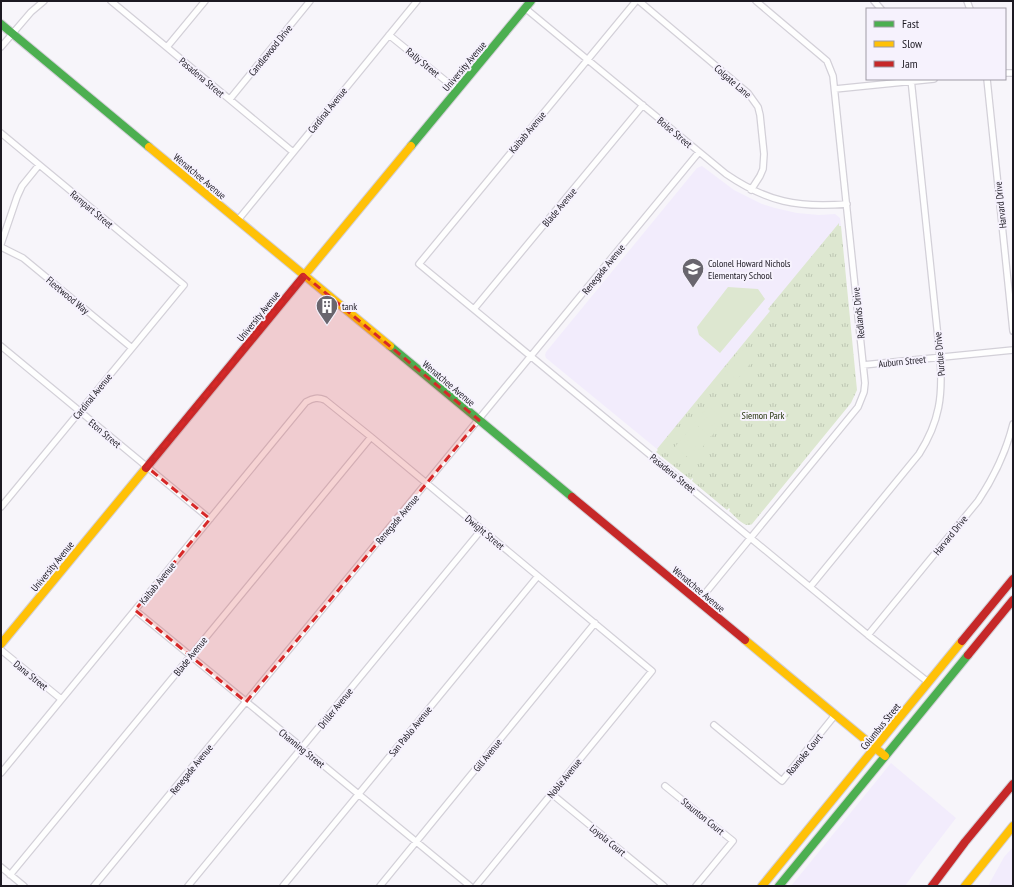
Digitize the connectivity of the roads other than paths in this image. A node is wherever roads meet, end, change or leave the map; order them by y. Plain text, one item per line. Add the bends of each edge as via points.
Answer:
1 (44, 1) edge
2 (111, 1) edge
3 (205, 1) edge
4 (310, 1) edge
5 (417, 1) edge
6 (531, 1) edge
7 (638, 1) edge
8 (756, 1) edge
9 (525, 8) junction
10 (1, 24) edge
11 (12, 33) junction
12 (389, 35) junction
13 (1, 47) edge
14 (167, 47) junction
15 (588, 59) junction
16 (911, 80) edge
17 (987, 80) edge
18 (835, 89) junction
19 (457, 90) junction
20 (230, 99) junction
21 (643, 105) junction
22 (1, 133) edge
23 (293, 152) junction
24 (699, 152) junction
25 (39, 165) junction
26 (751, 190) junction
27 (847, 204) junction
28 (238, 220) junction
29 (1, 245) edge
30 (419, 264) joint
31 (304, 275) junction
32 (184, 285) joint
33 (474, 309) junction
34 (1013, 331) edge
35 (1, 346) edge
36 (132, 348) junction
37 (1013, 350) edge
38 (531, 356) junction
39 (940, 357) junction
40 (863, 365) junction
41 (316, 398) joint
42 (80, 412) junction
43 (479, 420) junction
44 (1013, 424) edge
45 (371, 437) junction
46 (147, 467) junction
47 (426, 484) junction
48 (1, 507) edge
49 (210, 519) junction
50 (482, 529) junction
51 (751, 537) junction
52 (538, 576) junction
53 (1013, 579) edge
54 (810, 587) junction
55 (1013, 600) edge
56 (698, 602) junction
57 (134, 610) junction
58 (595, 623) junction
59 (868, 635) junction
60 (1, 644) edge
61 (1, 650) edge
62 (190, 656) junction
63 (652, 671) joint
64 (928, 682) junction
65 (61, 699) junction
66 (246, 702) junction
67 (835, 715) junction
68 (714, 725) dead end
69 (302, 748) junction
70 (875, 748) junction
71 (885, 756) junction
72 (1, 772) edge
73 (1013, 784) edge
74 (665, 786) dead end
75 (358, 794) junction
76 (552, 794) junction
77 (1013, 826) edge
78 (416, 842) junction
79 (1, 867) edge
80 (10, 875) junction
81 (24, 886) edge
82 (94, 886) edge
83 (188, 886) edge
84 (283, 886) edge
85 (380, 886) edge
86 (470, 886) edge
87 (476, 886) edge
88 (664, 886) edge
89 (696, 886) edge
90 (762, 886) edge
91 (779, 886) edge
92 (932, 886) edge
93 (965, 886) edge

1 - 11 street
2 - 14 street, Pasadena Street
3 - 14 street
4 - 20 street, Candlewood Drive
5 - 12 street, Cardinal Avenue
6 - 9 main road, University Avenue
7 - 15 street, Kaibab Avenue
7 - 26 street, Colgate Lane via 754,99 760,115 764,158 763,169
8 - 18 street, Redlands Drive via 827,61
9 - 15 street, Boise Street
9 - 19 main road, University Avenue
10 - 11 main road, Wenatchee Avenue
11 - 13 street
11 - 28 main road, Wenatchee Avenue
12 - 19 street, Rally Street
12 - 23 street, Cardinal Avenue
14 - 20 street, Pasadena Street
15 - 21 street, Boise Street
15 - 30 street, Kaibab Avenue
16 - 18 street
16 - 39 street, Purdue Drive
17 - 34 street, Harvard Drive
18 - 27 street, Redlands Drive
19 - 31 main road, University Avenue
20 - 23 street, Pasadena Street
21 - 24 street, Boise Street
21 - 33 street, Blade Avenue
22 - 25 street, Rampart Street
23 - 28 street, Cardinal Avenue
24 - 26 street, Boise Street
24 - 38 street, Renegade Avenue
25 - 29 street via 22,186
25 - 32 street, Rampart Street
26 - 27 street, Boise Street via 772,199 797,205
27 - 40 street, Redlands Drive
28 - 31 main road, Wenatchee Avenue
29 - 36 street, Fleetwood Way via 22,258
30 - 33 street, Pasadena Street
31 - 43 main road, Wenatchee Avenue
31 - 46 main road, University Avenue
32 - 36 street, Cardinal Avenue
33 - 38 street, Pasadena Street
35 - 42 street, Eton Street
36 - 42 street, Cardinal Avenue
37 - 39 street, Auburn Street
38 - 43 street, Renegade Avenue
38 - 51 street, Pasadena Street
39 - 40 street, Auburn Street
39 - 54 street, Purdue Drive via 940,402 925,443 914,460
40 - 51 street, Redlands Drive via 864,392 858,407
41 - 45 street, Dwight Street via 325,400
41 - 49 street, Kaibab Avenue via 306,402
42 - 46 street, Eton Street
42 - 48 street, Cardinal Avenue
43 - 47 street, Renegade Avenue
43 - 56 main road, Wenatchee Avenue
44 - 59 street, Harvard Drive via 1003,457 987,487
45 - 47 street, Dwight Street
45 - 62 street, Blade Avenue
46 - 49 street, Eton Street
46 - 60 main road, University Avenue
47 - 50 street, Dwight Street
47 - 66 street, Renegade Avenue
49 - 57 street, Kaibab Avenue
50 - 52 street, Dwight Street
50 - 69 street, Driller Avenue
51 - 54 street, Pasadena Street
51 - 56 street, Redlands Drive
52 - 58 street, Dwight Street
52 - 75 street, San Pablo Avenue
53 - 64 main road, Columbus Street
54 - 59 street, Pasadena Street
55 - 71 main road
56 - 67 main road, Wenatchee Avenue
57 - 62 street, Channing Street
57 - 65 street, Kaibab Avenue
58 - 63 street, Dwight Street
58 - 78 street, Gill Avenue
59 - 64 street, Pasadena Street
61 - 65 street, Dana Street
62 - 66 street, Channing Street
62 - 80 street, Blade Avenue
63 - 76 street, Noble Avenue
64 - 70 main road, Columbus Street
65 - 72 street, Kaibab Avenue
66 - 69 street, Channing Street
66 - 82 street, Renegade Avenue
67 - 68 street, Roanoke Court via 782,781
67 - 70 main road, Wenatchee Avenue
69 - 75 street, Channing Street
69 - 83 street, Driller Avenue
70 - 71 main road, Wenatchee Avenue
70 - 90 main road, Columbus Street
71 - 91 main road
73 - 92 main road
74 - 89 street, Staunton Court via 732,841
75 - 78 street, Channing Street
75 - 84 street, San Pablo Avenue
76 - 87 street, Noble Avenue
76 - 88 street, Loyola Court
77 - 93 main road
78 - 85 street, Gill Avenue
78 - 86 street, Channing Street
79 - 80 street
80 - 81 street

